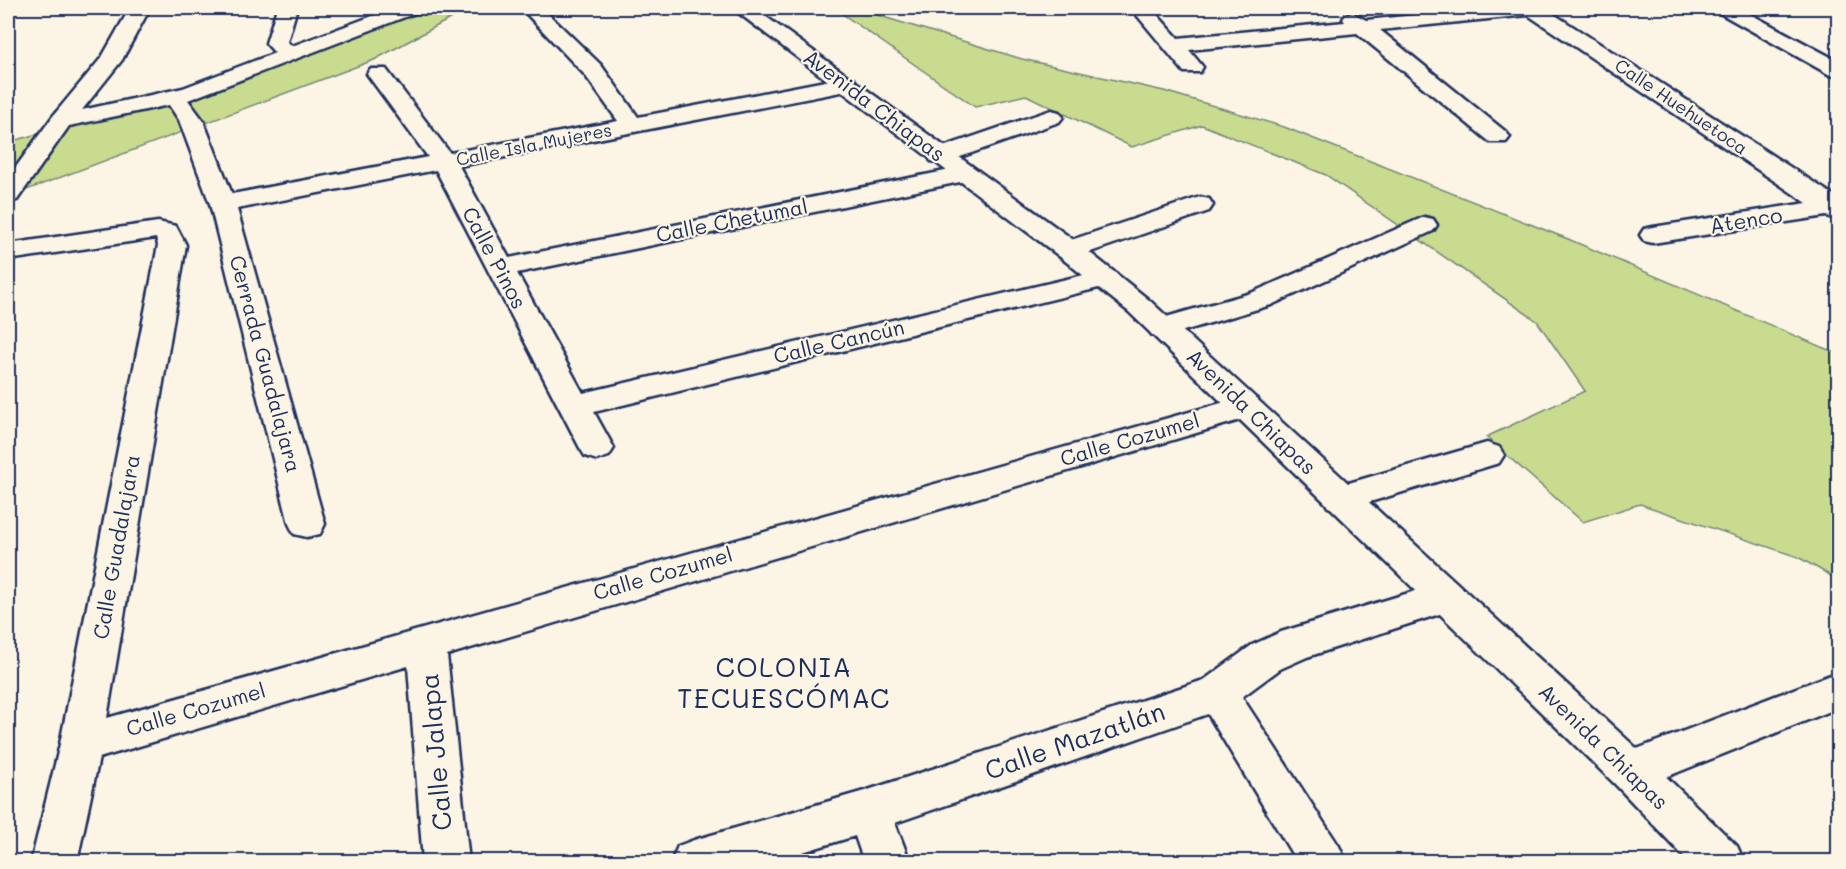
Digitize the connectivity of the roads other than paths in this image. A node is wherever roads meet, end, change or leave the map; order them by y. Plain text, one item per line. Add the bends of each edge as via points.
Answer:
1 (140, 8) edge
2 (287, 8) edge
3 (411, 8) edge
4 (531, 8) edge
5 (742, 8) edge
6 (1141, 8) edge
7 (1339, 8) edge
8 (1534, 8) edge
9 (1725, 8) edge
10 (1362, 26) junction
11 (1174, 45) junction
12 (289, 55) junction
13 (1192, 67) dead end
14 (1839, 70) edge
15 (378, 75) dead end
16 (846, 84) junction
17 (175, 98) junction
18 (1051, 117) dead end
19 (61, 121) junction
20 (633, 126) junction
21 (1498, 137) dead end
22 (444, 162) junction
23 (953, 165) junction
24 (8, 195) edge
25 (223, 204) junction
26 (1200, 205) dead end
27 (1836, 209) edge
28 (1424, 225) dead end
29 (1653, 235) dead end
30 (1069, 250) junction
31 (8, 252) edge
32 (499, 268) junction
33 (1105, 278) junction
34 (1163, 328) junction
35 (573, 406) junction
36 (1246, 407) junction
37 (597, 448) dead end
38 (1487, 455) dead end
39 (1340, 498) junction
40 (307, 524) dead end
41 (1445, 597) junction
42 (426, 642) junction
43 (1839, 690) edge
44 (1218, 693) junction
45 (81, 744) junction
46 (1631, 771) junction
47 (868, 812) junction
48 (54, 861) edge
49 (446, 861) edge
50 (694, 861) edge
51 (887, 861) edge
52 (1323, 861) edge
53 (1721, 861) edge

1 - 19 street via 111,60
2 - 12 street via 276,43
3 - 12 street
4 - 20 street via 593,70
5 - 16 street, Avenida Chiapas
6 - 11 street
7 - 10 street
8 - 10 street
8 - 27 street, Calle Huehuetoca
9 - 14 street
10 - 11 street
10 - 21 street
11 - 13 street
12 - 17 street
15 - 22 street, Calle Pinos
16 - 20 street, Calle Isla Mujeres
16 - 23 street, Avenida Chiapas
17 - 19 street
17 - 25 street via 191,120
18 - 23 street, Calle Chetumal
19 - 24 street
20 - 22 street, Calle Isla Mujeres
22 - 25 street, Calle Isla Mujeres
22 - 32 street, Calle Pinos
23 - 30 street, Avenida Chiapas
23 - 32 street, Calle Chetumal
25 - 40 street, Cerrada Guadalajara
26 - 30 street
27 - 29 street, Atenco
28 - 34 street via 1270,295
30 - 33 street, Avenida Chiapas
31 - 45 street, Calle Guadalajara via 142,231 166,232 172,245
32 - 35 street, Calle Pinos
33 - 34 street, Avenida Chiapas
33 - 35 street, Calle Cancún
34 - 36 street, Avenida Chiapas
35 - 37 street, Calle Pinos
36 - 39 street, Avenida Chiapas
36 - 42 street, Calle Cozumel
38 - 39 street
39 - 41 street, Avenida Chiapas
41 - 44 street, Calle Mazatlán via 1295,644 1266,657
41 - 46 street, Avenida Chiapas
42 - 45 street, Calle Cozumel
42 - 49 street, Calle Jalapa
43 - 46 street
44 - 47 street, Calle Mazatlán
44 - 52 street
45 - 48 street, Calle Guadalajara
46 - 53 street, Avenida Chiapas
47 - 50 street, Calle Mazatlán
47 - 51 street

